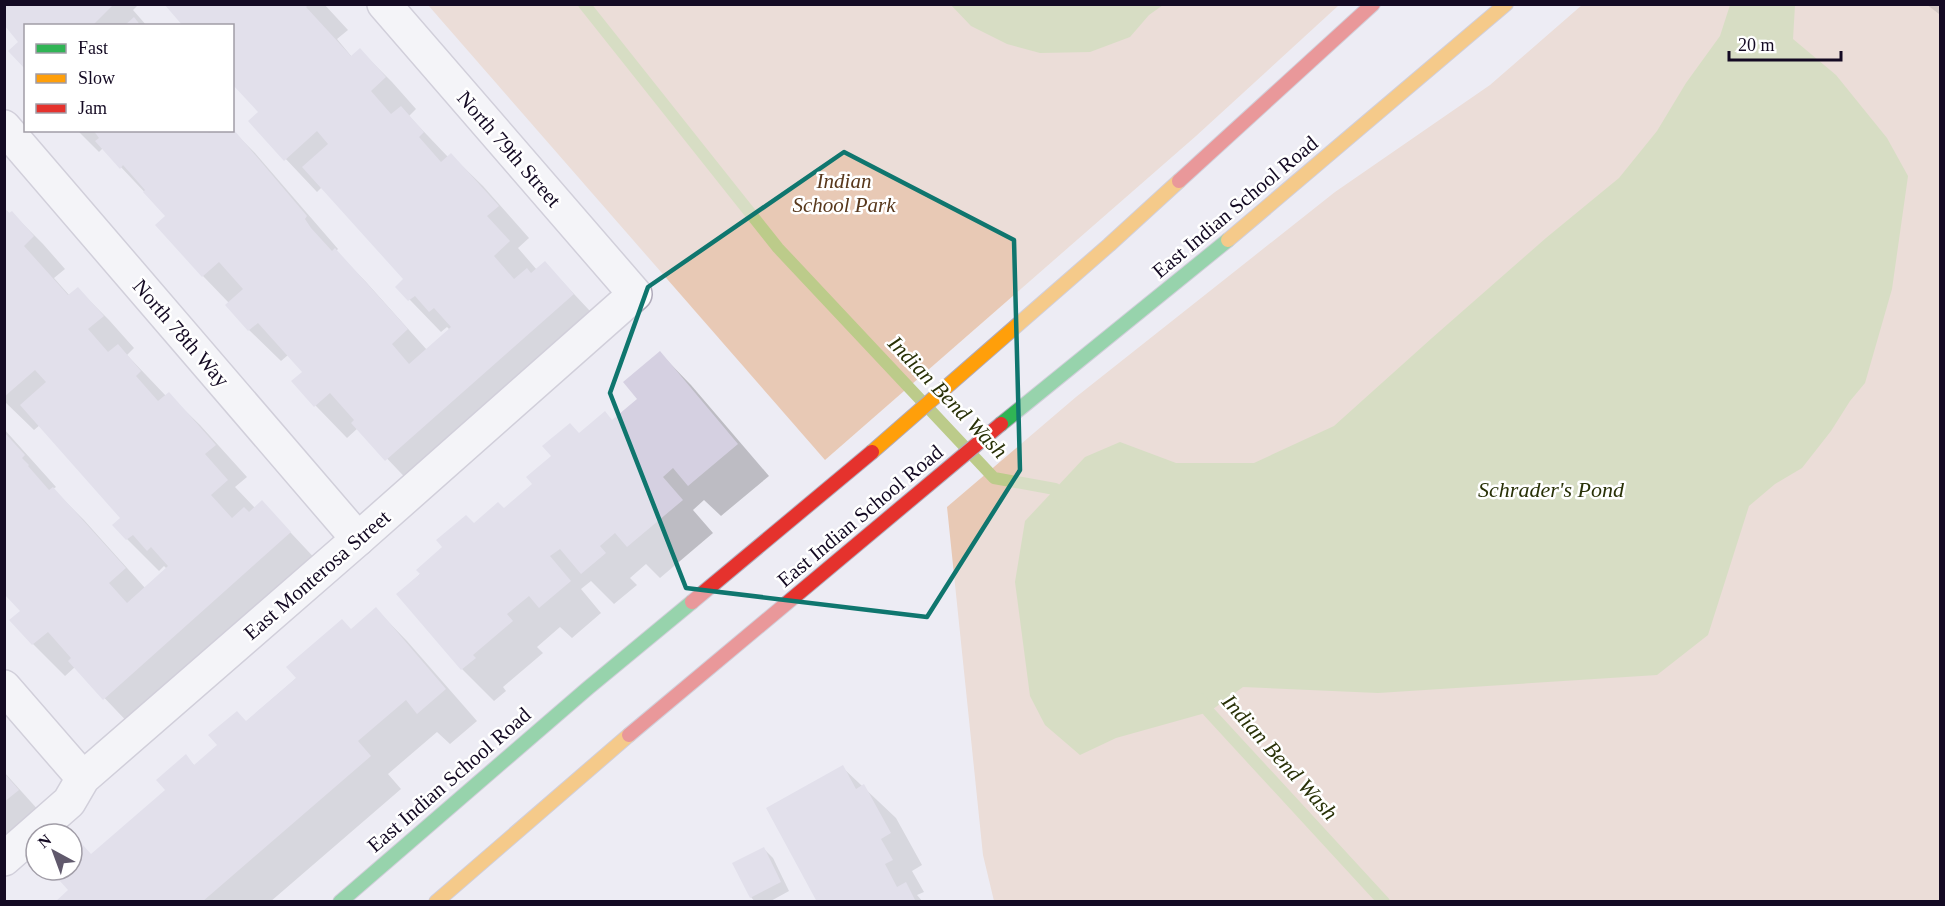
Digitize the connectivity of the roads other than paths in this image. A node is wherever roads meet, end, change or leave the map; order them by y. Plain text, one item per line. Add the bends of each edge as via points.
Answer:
1 (384, 4) edge
2 (1372, 4) edge
3 (1506, 4) edge
4 (4, 127) edge
5 (635, 294) joint
6 (358, 539) junction
7 (4, 687) edge
8 (83, 778) junction
9 (4, 859) edge
10 (340, 902) edge
11 (436, 902) edge

1 - 5 street, North 79th Street
2 - 10 main road, East Indian School Road via 1018,325
3 - 11 main road, East Indian School Road via 1245,227 1062,374
4 - 6 street, North 78th Way
5 - 6 street, East Monterosa Street
6 - 8 street, East Monterosa Street
7 - 8 street
8 - 9 street, East Monterosa Street via 69,802

